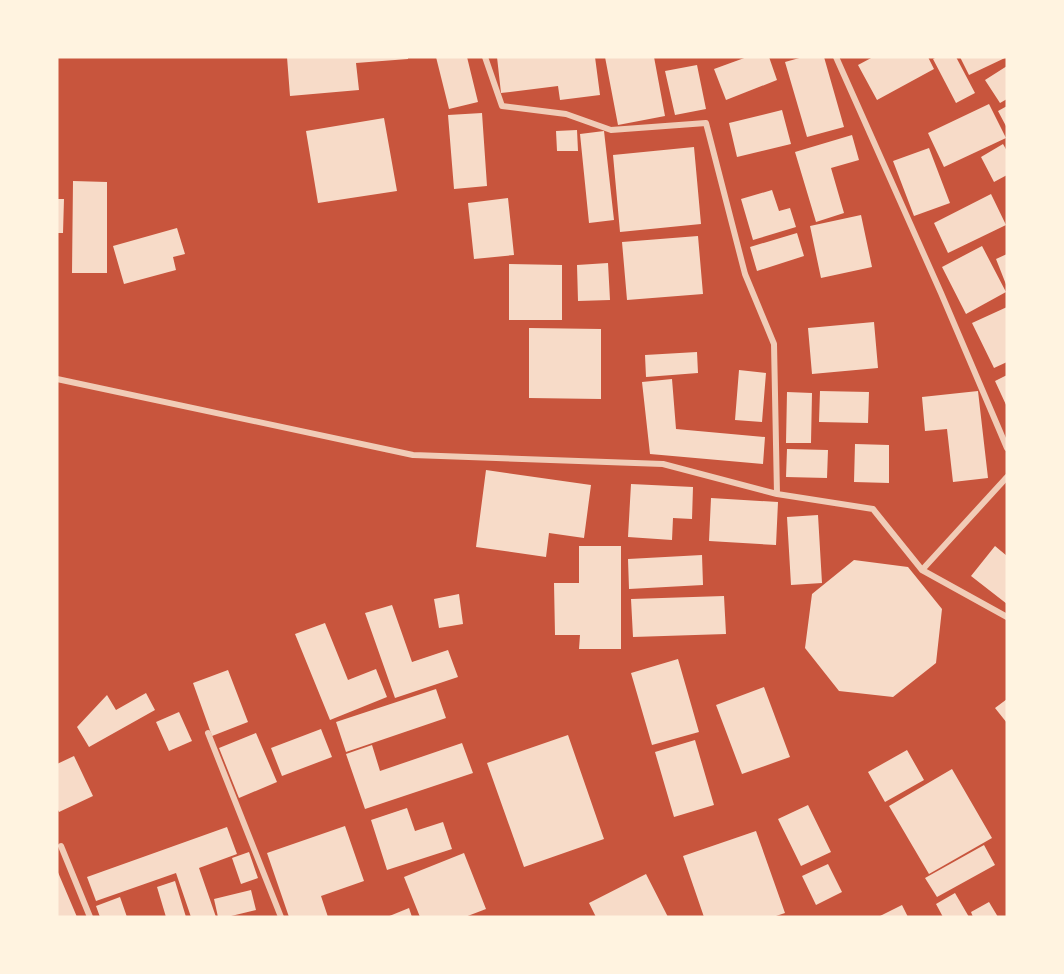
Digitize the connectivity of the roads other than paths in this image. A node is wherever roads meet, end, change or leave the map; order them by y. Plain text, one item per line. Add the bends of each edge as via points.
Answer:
1 (485, 57) edge
2 (836, 57) edge
3 (57, 379) edge
4 (1007, 447) edge
5 (1007, 477) edge
6 (777, 495) junction
7 (922, 570) junction
8 (1007, 617) edge
9 (208, 733) dead end
10 (61, 846) dead end
11 (90, 917) edge
12 (281, 917) edge

1 - 6 street via 502,106 566,114 612,130 706,123 745,274 774,344
2 - 4 street
3 - 6 street via 413,455 663,465
5 - 7 street
6 - 7 street via 873,509
7 - 8 street
9 - 12 street
10 - 11 street

